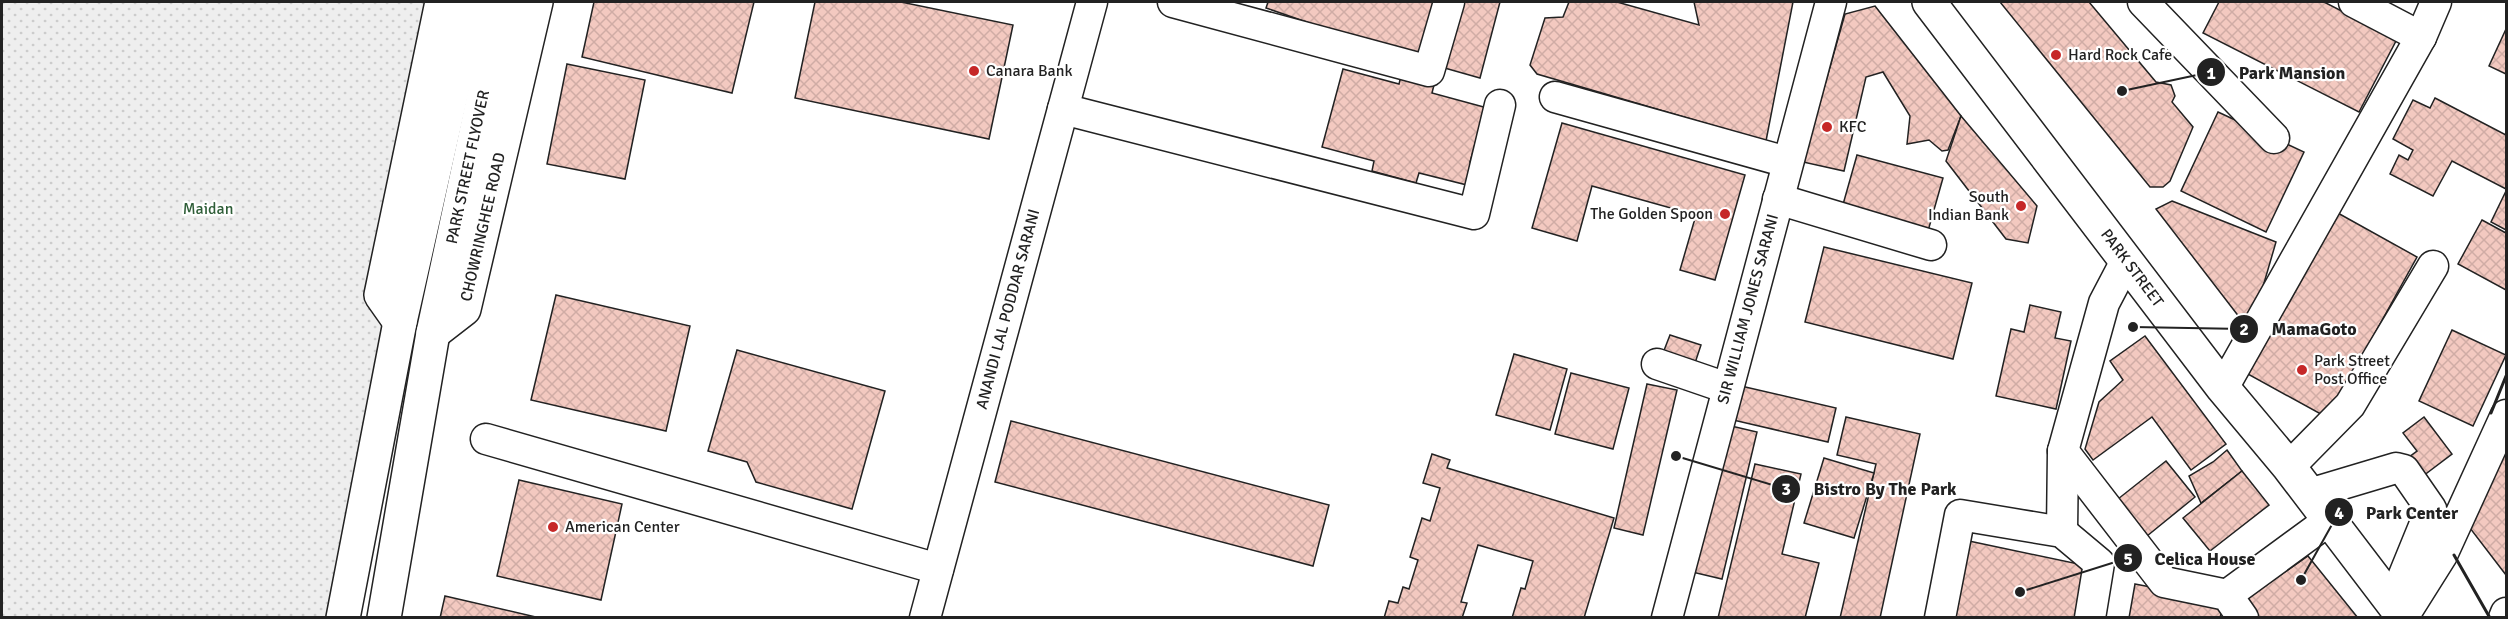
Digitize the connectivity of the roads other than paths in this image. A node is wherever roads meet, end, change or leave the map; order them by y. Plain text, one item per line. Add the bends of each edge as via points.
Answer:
1 (442, 2) edge
2 (472, 2) edge
3 (504, 2) edge
4 (537, 2) edge
5 (1092, 2) edge
6 (1173, 2) edge
7 (1449, 2) edge
8 (1831, 2) edge
9 (1929, 2) edge
10 (2143, 2) edge
11 (2354, 2) edge
12 (2436, 2) edge
13 (1255, 13) edge
14 (2421, 38) junction
15 (1555, 97) dead end
16 (1500, 105) dead end
17 (1063, 109) junction
18 (2274, 138) dead end
19 (1787, 162) junction
20 (1778, 199) junction
21 (436, 238) junction
22 (1931, 245) dead end
23 (2126, 261) junction
24 (2433, 266) dead end
25 (400, 322) junction
26 (433, 333) junction
27 (1658, 364) dead end
28 (1727, 388) junction
29 (2223, 388) junction
30 (2506, 415) edge
31 (486, 439) dead end
32 (2063, 451) junction
33 (2289, 467) junction
34 (2309, 494) junction
35 (2328, 521) junction
36 (2062, 532) junction
37 (2099, 563) junction
38 (938, 569) junction
39 (2153, 570) junction
40 (2235, 606) edge
41 (2400, 612) edge
42 (2506, 613) edge
43 (343, 618) edge
44 (384, 618) edge
45 (925, 618) edge
46 (1667, 618) edge
47 (1940, 618) edge
48 (2090, 618) edge
49 (2504, 618) edge

1 - 25 main road via 381,295
2 - 21 main road, PARK STREET FLYOVER
3 - 21 main road, PARK STREET FLYOVER
4 - 26 main road, CHOWRINGHEE ROAD via 464,309
5 - 17 street, ANANDI LAL PODDAR SARANI
6 - 13 street
7 - 13 street via 1430,71
8 - 19 street, SIR WILLIAM JONES SARANI
9 - 23 main road, PARK STREET
10 - 18 street
11 - 14 street
12 - 14 street
14 - 29 street
15 - 19 street
16 - 17 street via 1474,214
17 - 38 street, ANANDI LAL PODDAR SARANI
19 - 20 street, SIR WILLIAM JONES SARANI
20 - 22 street
20 - 28 street, SIR WILLIAM JONES SARANI
21 - 25 main road, PARK STREET FLYOVER
21 - 26 main road, PARK STREET FLYOVER
23 - 29 main road, PARK STREET
23 - 32 street via 2104,303
24 - 33 street via 2350,405
25 - 43 main road
26 - 44 main road
27 - 28 street
28 - 46 street, SIR WILLIAM JONES SARANI
29 - 33 main road, PARK STREET
30 - 41 street via 2442,555
31 - 38 street
32 - 36 street
32 - 39 street
33 - 34 main road, PARK STREET
34 - 35 main road, PARK STREET
34 - 41 street via 2396,468 2404,470 2431,509
35 - 40 street
35 - 41 main road, PARK STREET
36 - 37 street
36 - 47 street via 1960,516
37 - 39 street
37 - 48 street
38 - 45 street, ANANDI LAL PODDAR SARANI
39 - 40 street via 2164,582
42 - 49 street

